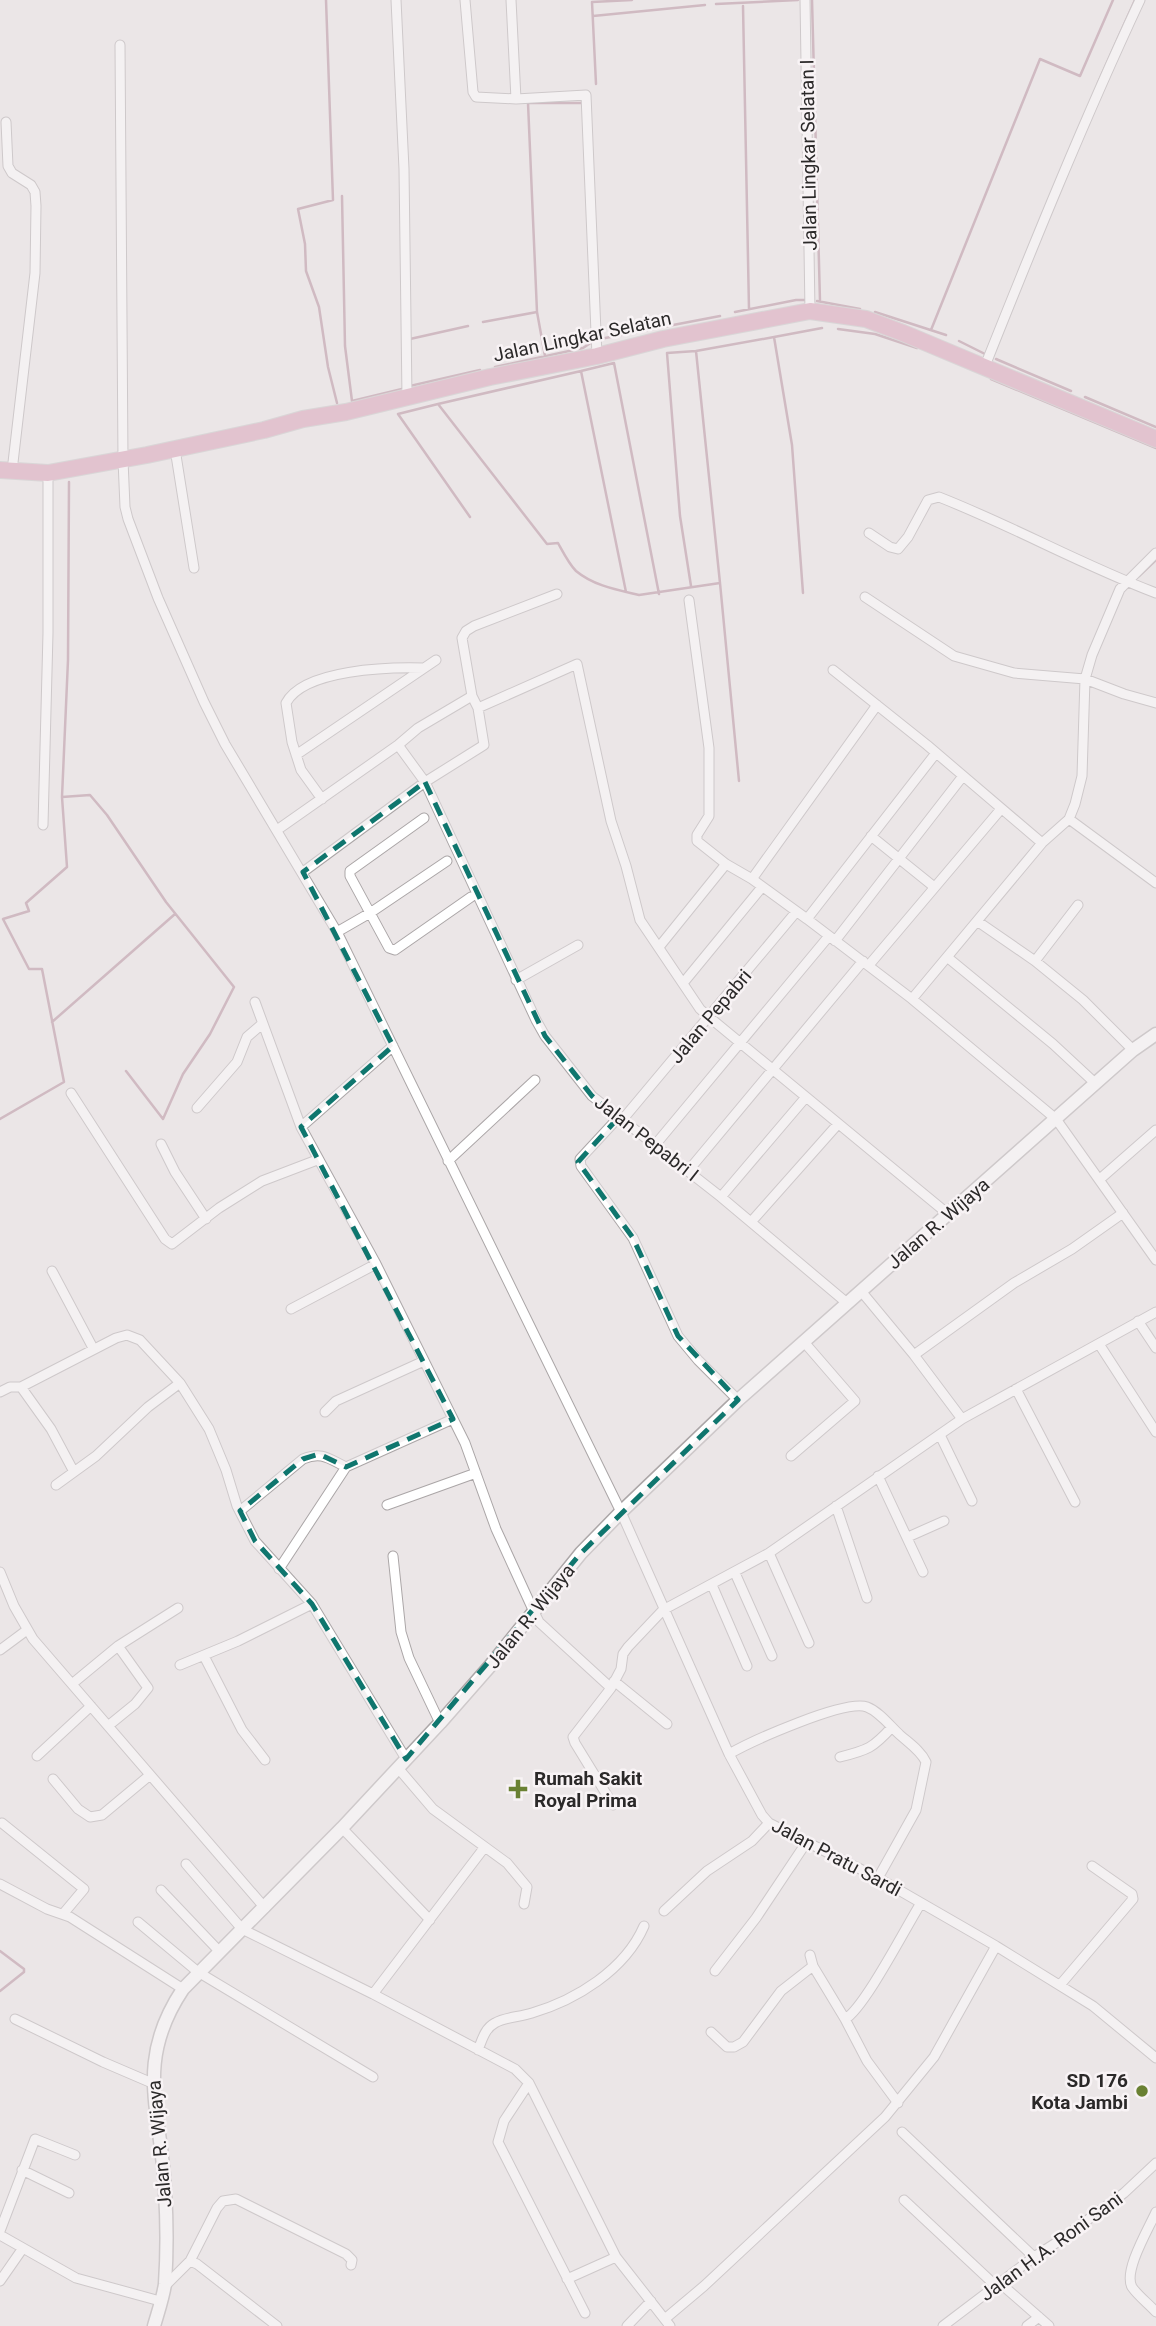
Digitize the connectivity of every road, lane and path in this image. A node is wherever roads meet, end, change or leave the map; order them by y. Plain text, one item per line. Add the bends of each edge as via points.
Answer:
1 (396, 0) edge
2 (465, 0) edge
3 (511, 0) edge
4 (805, 0) edge
5 (1140, 0) edge
6 (120, 45) dead end
7 (516, 99) junction
8 (6, 122) dead end
9 (810, 311) junction
10 (597, 356) junction
11 (985, 366) junction
12 (407, 397) junction
13 (1156, 439) edge
14 (175, 449) junction
15 (123, 460) junction
16 (6, 470) edge
17 (48, 473) junction
18 (869, 533) dead end
19 (1156, 553) edge
20 (194, 568) dead end
21 (1126, 582) junction
22 (1156, 593) edge
23 (557, 594) dead end
24 (865, 597) dead end
25 (689, 600) dead end
26 (436, 660) dead end
27 (424, 668) junction
28 (833, 670) dead end
29 (1085, 679) junction
30 (472, 696) junction
31 (1156, 703) edge
32 (877, 705) junction
33 (478, 709) junction
34 (398, 745) junction
35 (936, 753) junction
36 (296, 755) junction
37 (963, 776) junction
38 (425, 782) junction
39 (322, 799) junction
40 (1001, 809) junction
41 (424, 818) dead end
42 (1069, 819) junction
43 (43, 825) dead end
44 (277, 830) junction
45 (871, 836) junction
46 (1042, 843) junction
47 (898, 858) junction
48 (447, 861) dead end
49 (726, 864) junction
50 (303, 872) junction
51 (752, 879) junction
52 (1156, 883) edge
53 (933, 886) junction
54 (762, 887) junction
55 (471, 897) dead end
56 (1078, 905) dead end
57 (796, 912) junction
58 (370, 913) junction
59 (807, 919) junction
60 (976, 921) junction
61 (337, 932) junction
62 (832, 938) junction
63 (578, 945) dead end
64 (659, 947) junction
65 (947, 957) junction
66 (1035, 961) junction
67 (866, 963) junction
68 (516, 980) junction
69 (684, 982) junction
70 (912, 999) junction
71 (255, 1002) dead end
72 (709, 1017) junction
73 (262, 1024) junction
74 (1156, 1034) edge
75 (740, 1042) junction
76 (393, 1046) junction
77 (1133, 1050) junction
78 (774, 1070) junction
79 (535, 1080) dead end
80 (1095, 1083) junction
81 (71, 1093) dead end
82 (806, 1097) junction
83 (197, 1108) dead end
84 (621, 1119) junction
85 (1056, 1119) junction
86 (838, 1124) junction
87 (301, 1127) junction
88 (1156, 1130) edge
89 (161, 1144) dead end
90 (655, 1145) junction
91 (317, 1160) junction
92 (448, 1161) junction
93 (688, 1171) junction
94 (1100, 1179) junction
95 (721, 1197) junction
96 (1123, 1213) junction
97 (948, 1214) junction
98 (206, 1219) junction
99 (751, 1222) junction
100 (1156, 1260) edge
101 (376, 1264) junction
102 (52, 1271) dead end
103 (861, 1291) junction
104 (847, 1303) junction
105 (291, 1309) dead end
106 (1156, 1312) edge
107 (1138, 1321) junction
108 (804, 1342) junction
109 (1099, 1344) junction
110 (93, 1348) junction
111 (1156, 1348) edge
112 (914, 1355) junction
113 (424, 1361) junction
114 (180, 1383) junction
115 (21, 1387) junction
116 (1016, 1389) junction
117 (0, 1392) edge
118 (738, 1400) junction
119 (325, 1412) dead end
120 (453, 1419) junction
121 (962, 1419) junction
122 (1156, 1432) edge
123 (940, 1435) junction
124 (791, 1456) dead end
125 (346, 1467) junction
126 (74, 1472) junction
127 (476, 1473) junction
128 (878, 1476) junction
129 (56, 1485) dead end
130 (972, 1501) dead end
131 (1075, 1502) dead end
132 (387, 1505) dead end
133 (836, 1506) junction
134 (240, 1511) junction
135 (621, 1512) junction
136 (944, 1521) dead end
137 (908, 1537) junction
138 (769, 1553) junction
139 (393, 1556) dead end
140 (279, 1569) junction
141 (0, 1572) edge
142 (923, 1572) dead end
143 (735, 1573) junction
144 (712, 1585) junction
145 (867, 1598) dead end
146 (312, 1604) junction
147 (178, 1608) dead end
148 (663, 1610) junction
149 (534, 1612) junction
150 (27, 1630) junction
151 (809, 1643) dead end
152 (118, 1646) junction
153 (0, 1650) edge
154 (204, 1656) junction
155 (772, 1656) dead end
156 (180, 1665) dead end
157 (747, 1666) dead end
158 (72, 1684) junction
159 (613, 1685) junction
160 (91, 1706) junction
161 (440, 1723) junction
162 (667, 1724) dead end
163 (108, 1727) junction
164 (892, 1727) junction
165 (729, 1754) junction
166 (37, 1756) dead end
167 (840, 1756) dead end
168 (265, 1760) dead end
169 (402, 1763) junction
170 (150, 1775) junction
171 (53, 1779) dead end
172 (614, 1805) dead end
173 (2, 1823) dead end
174 (769, 1823) junction
175 (342, 1828) junction
176 (806, 1843) junction
177 (484, 1847) junction
178 (186, 1864) dead end
179 (1092, 1866) dead end
180 (878, 1878) junction
181 (0, 1884) edge
182 (161, 1890) dead end
183 (920, 1903) junction
184 (524, 1904) dead end
185 (265, 1908) junction
186 (664, 1911) dead end
187 (64, 1914) junction
188 (430, 1920) junction
189 (138, 1922) dead end
190 (644, 1926) dead end
191 (242, 1929) junction
192 (996, 1946) junction
193 (219, 1951) junction
194 (810, 1955) dead end
195 (813, 1966) junction
196 (715, 1971) dead end
197 (198, 1972) junction
198 (1059, 1985) junction
199 (183, 1989) junction
200 (373, 1994) junction
201 (15, 2019) dead end
202 (845, 2019) junction
203 (712, 2032) dead end
204 (478, 2050) junction
205 (1156, 2058) edge
206 (373, 2077) dead end
207 (152, 2083) junction
208 (529, 2083) junction
209 (898, 2102) junction
210 (902, 2132) dead end
211 (75, 2155) dead end
212 (1156, 2164) edge
213 (22, 2170) junction
214 (69, 2193) dead end
215 (904, 2200) dead end
216 (1156, 2212) edge
217 (0, 2233) edge
218 (23, 2248) junction
219 (615, 2257) junction
220 (1034, 2257) junction
221 (190, 2260) junction
222 (351, 2265) dead end
223 (567, 2279) junction
224 (0, 2281) edge
225 (998, 2284) junction
226 (164, 2287) junction
227 (160, 2301) junction
228 (651, 2301) junction
229 (1156, 2312) edge
230 (585, 2313) dead end
231 (1039, 2317) junction
232 (954, 2318) junction
233 (668, 2322) edge
234 (154, 2326) edge
235 (277, 2326) edge
236 (627, 2326) edge
237 (943, 2326) edge
238 (961, 2326) edge
239 (1027, 2326) edge
240 (1049, 2326) edge

1 - 12 street
2 - 7 street via 474,95 479,99
3 - 7 street
4 - 9 street, Jalan Lingkar Selatan I
5 - 11 street
6 - 15 street, Jalan Pratu Sardi
7 - 10 street via 586,95
8 - 16 street via 8,166 31,185 36,206 35,273
9 - 10 highway, Jalan Lingkar Selatan
9 - 11 highway, Jalan Lingkar Selatan via 866,319
10 - 12 highway, Jalan Lingkar Selatan
11 - 13 highway, Jalan Lingkar Selatan
12 - 14 highway, Jalan Lingkar Selatan
14 - 15 highway, Jalan Lingkar Selatan
14 - 20 street
15 - 17 highway, Jalan Lingkar Selatan
15 - 44 street, Jalan Pratu Sardi via 125,507 158,598 225,744
16 - 17 highway, Jalan Lingkar Selatan
17 - 43 street
18 - 21 street via 898,549 928,500 939,497
19 - 21 street
21 - 22 street
21 - 29 street via 1112,603
23 - 30 street via 466,631 462,638
24 - 29 street via 954,656 1014,673
25 - 49 street via 709,748 709,816 696,839
26 - 27 street
27 - 36 street
27 - 36 street via 366,669 309,682 286,703
28 - 32 street
29 - 31 street
29 - 42 street via 1082,776
30 - 33 street
30 - 34 street
32 - 35 street
32 - 51 street
33 - 38 street via 484,745
33 - 64 street via 577,664 611,821 637,913
34 - 38 street, Jalan Pepabri I
34 - 39 street
35 - 37 street
35 - 45 street
36 - 39 street
37 - 40 street
37 - 47 street
38 - 50 street
38 - 68 street, Jalan Pepabri I
39 - 44 street
40 - 46 street
40 - 53 street
41 - 58 street via 350,871
42 - 46 street
42 - 52 street
44 - 50 street, Jalan Pratu Sardi
45 - 47 street
45 - 59 street
46 - 60 street
47 - 53 street
47 - 62 street
48 - 58 street
49 - 51 street
49 - 64 street
50 - 61 street, Jalan Pratu Sardi
51 - 54 street
53 - 67 street
54 - 57 street
54 - 69 street
55 - 58 street via 394,950
56 - 66 street
57 - 59 street
57 - 72 street, Jalan Pepabri
58 - 61 street
59 - 62 street
60 - 65 street
60 - 66 street
61 - 76 street, Jalan Pratu Sardi
62 - 67 street
62 - 75 street
63 - 68 street
64 - 69 street
65 - 70 street
65 - 80 street
66 - 77 street
67 - 70 street
67 - 78 street
68 - 84 street, Jalan Pepabri I via 545,1036 592,1096
69 - 72 street
70 - 85 street
71 - 73 street
72 - 75 street
72 - 84 street, Jalan Pepabri
73 - 83 street via 247,1037 237,1062
73 - 87 street
74 - 77 street, Jalan R. Wijaya
75 - 78 street
75 - 90 street
76 - 87 street
76 - 92 street, Jalan Pratu Sardi
77 - 80 street, Jalan R. Wijaya
78 - 82 street
78 - 93 street
79 - 92 street
80 - 85 street, Jalan R. Wijaya
81 - 98 street via 165,1239 177,1242
82 - 86 street
82 - 95 street
84 - 90 street, Jalan Pepabri I
84 - 118 street, Jalan Pepabri via 580,1159 581,1166 633,1238 678,1336
85 - 94 street
85 - 97 street, Jalan R. Wijaya
86 - 97 street
86 - 99 street
87 - 91 street
88 - 94 street
89 - 98 street
90 - 93 street, Jalan Pepabri I
91 - 98 street via 262,1181
91 - 101 street
92 - 135 street, Jalan Pratu Sardi
93 - 95 street, Jalan Pepabri I
94 - 96 street
95 - 99 street, Jalan Pepabri I
96 - 100 street
96 - 112 street
97 - 103 street, Jalan R. Wijaya
99 - 104 street, Jalan Pepabri I
101 - 105 street
101 - 113 street
102 - 110 street
103 - 104 street, Jalan R. Wijaya
103 - 112 street
104 - 108 street, Jalan R. Wijaya
106 - 107 street
107 - 109 street
107 - 111 street
108 - 118 street, Jalan R. Wijaya
108 - 124 street via 855,1401
109 - 116 street
109 - 122 street
110 - 114 street via 127,1335 141,1340
110 - 115 street
112 - 121 street
113 - 119 street via 336,1401
113 - 120 street
114 - 126 street
114 - 134 street via 209,1429
115 - 117 street
115 - 126 street
116 - 121 street
116 - 131 street
118 - 135 street, Jalan R. Wijaya
120 - 125 street
120 - 127 street
121 - 123 street
123 - 128 street
123 - 130 street
125 - 134 street via 312,1455
125 - 140 street
126 - 129 street
127 - 132 street
127 - 149 street
128 - 133 street
128 - 137 street
133 - 138 street
133 - 145 street
134 - 140 street via 255,1541
135 - 148 street, Jalan Pratu Sardi
135 - 149 street, Jalan R. Wijaya
136 - 137 street
137 - 142 street
138 - 143 street
138 - 151 street
139 - 161 street via 401,1632
140 - 146 street
141 - 150 street
143 - 144 street
143 - 155 street
144 - 148 street
144 - 157 street
146 - 154 street
146 - 169 street
147 - 152 street
148 - 159 street via 628,1647
148 - 165 street, Jalan Pratu Sardi
149 - 159 street via 539,1622
149 - 161 street, Jalan R. Wijaya
150 - 153 street
150 - 158 street
152 - 158 street
152 - 163 street via 148,1688
154 - 156 street
154 - 168 street via 242,1730
158 - 160 street
159 - 162 street
159 - 172 street via 573,1737
160 - 163 street
160 - 166 street
161 - 169 street, Jalan R. Wijaya
163 - 170 street
164 - 165 street via 870,1709 850,1707 767,1734
164 - 167 street via 875,1745
164 - 180 street via 920,1753 925,1767 916,1810
165 - 174 street, Jalan Pratu Sardi
169 - 175 street, Jalan R. Wijaya
169 - 177 street via 433,1809
170 - 171 street via 102,1815 90,1818
170 - 185 street
173 - 187 street via 84,1889
174 - 176 street, Jalan Pratu Sardi
174 - 186 street
175 - 185 street, Jalan R. Wijaya
175 - 188 street
176 - 180 street, Jalan Pratu Sardi
176 - 196 street
177 - 184 street via 522,1879 527,1887
177 - 188 street
178 - 191 street
179 - 198 street via 1133,1899
180 - 183 street, Jalan Pratu Sardi
181 - 187 street
182 - 193 street
183 - 192 street, Jalan Pratu Sardi
183 - 202 street via 870,1989
185 - 191 street, Jalan R. Wijaya
187 - 199 street
188 - 200 street
189 - 197 street
190 - 204 street via 629,1952 590,1987 533,2013 496,2022 487,2029
191 - 193 street, Jalan R. Wijaya
191 - 200 street
192 - 198 street, Jalan Pratu Sardi
192 - 209 street via 934,2057
193 - 197 street, Jalan R. Wijaya
194 - 195 street
195 - 202 street
195 - 203 street via 781,1991 743,2042 727,2047
197 - 199 street, Jalan R. Wijaya
197 - 206 street
198 - 205 street, Jalan Pratu Sardi via 1093,2006
199 - 207 street, Jalan R. Wijaya via 162,2030
200 - 204 street
201 - 207 street
202 - 209 street via 867,2062
204 - 208 street via 515,2069
207 - 226 street, Jalan R. Wijaya via 165,2190
208 - 219 street
208 - 223 street via 504,2121 498,2142
209 - 233 street
210 - 220 street
211 - 213 street via 35,2139
212 - 220 street, Jalan H.A. Roni Sani via 1124,2193
213 - 214 street
213 - 217 street
215 - 225 street
216 - 229 street via 1130,2277 1132,2286
217 - 218 street
218 - 224 street
218 - 227 street via 76,2278
219 - 223 street
219 - 228 street
220 - 225 street, Jalan H.A. Roni Sani
221 - 222 street via 217,2208 223,2201 236,2199 346,2254
221 - 226 street
221 - 235 street
223 - 230 street
225 - 231 street
225 - 232 street, Jalan H.A. Roni Sani
226 - 227 street, Jalan R. Wijaya
227 - 234 street, Jalan R. Wijaya
228 - 233 street
228 - 236 street
231 - 239 street
231 - 240 street
232 - 237 street, Jalan H.A. Roni Sani
232 - 238 street

